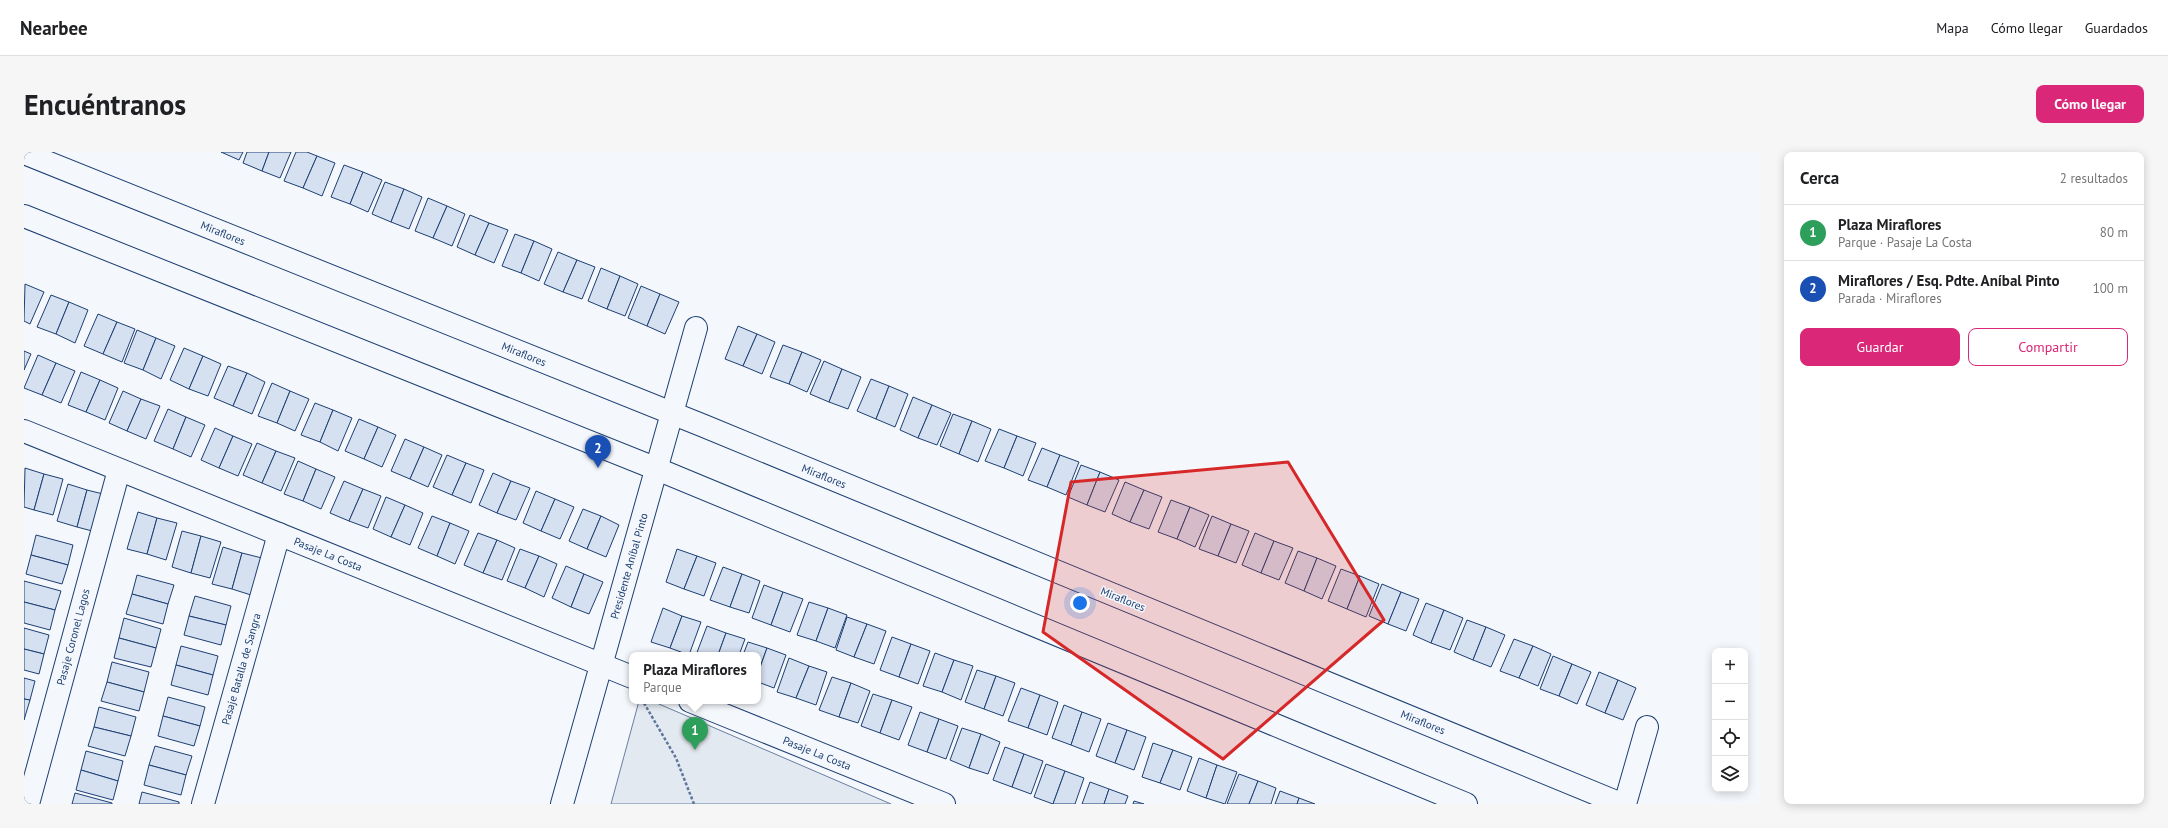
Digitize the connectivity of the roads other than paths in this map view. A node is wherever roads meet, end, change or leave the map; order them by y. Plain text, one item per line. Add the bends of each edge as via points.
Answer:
1 (24, 153) edge
2 (24, 216) edge
3 (696, 328) dead end
4 (672, 413) junction
5 (24, 431) edge
6 (657, 469) junction
7 (119, 470) junction
8 (278, 534) junction
9 (602, 665) junction
10 (629, 676) edge
11 (697, 704) edge
12 (1647, 727) dead end
13 (917, 799) edge
14 (28, 804) edge
15 (203, 804) edge
16 (562, 804) edge
17 (944, 804) edge
18 (1466, 804) edge
19 (1621, 804) edge
20 (1625, 804) edge

1 - 4 main road, Miraflores
2 - 6 main road
3 - 4 main road, Presidente Aníbal Pinto
4 - 6 main road, Presidente Aníbal Pinto
4 - 19 main road, Miraflores
5 - 7 main road, Pasaje La Costa
6 - 9 main road, Presidente Aníbal Pinto
6 - 18 main road
7 - 8 main road, Pasaje La Costa
7 - 14 main road, Pasaje Coronel Lagos
8 - 9 main road, Pasaje La Costa
8 - 15 main road, Pasaje Batalla de Sangra
9 - 10 main road, Pasaje La Costa
9 - 16 main road, Presidente Aníbal Pinto
11 - 13 main road, Pasaje La Costa
12 - 20 main road
13 - 17 main road, Pasaje La Costa

